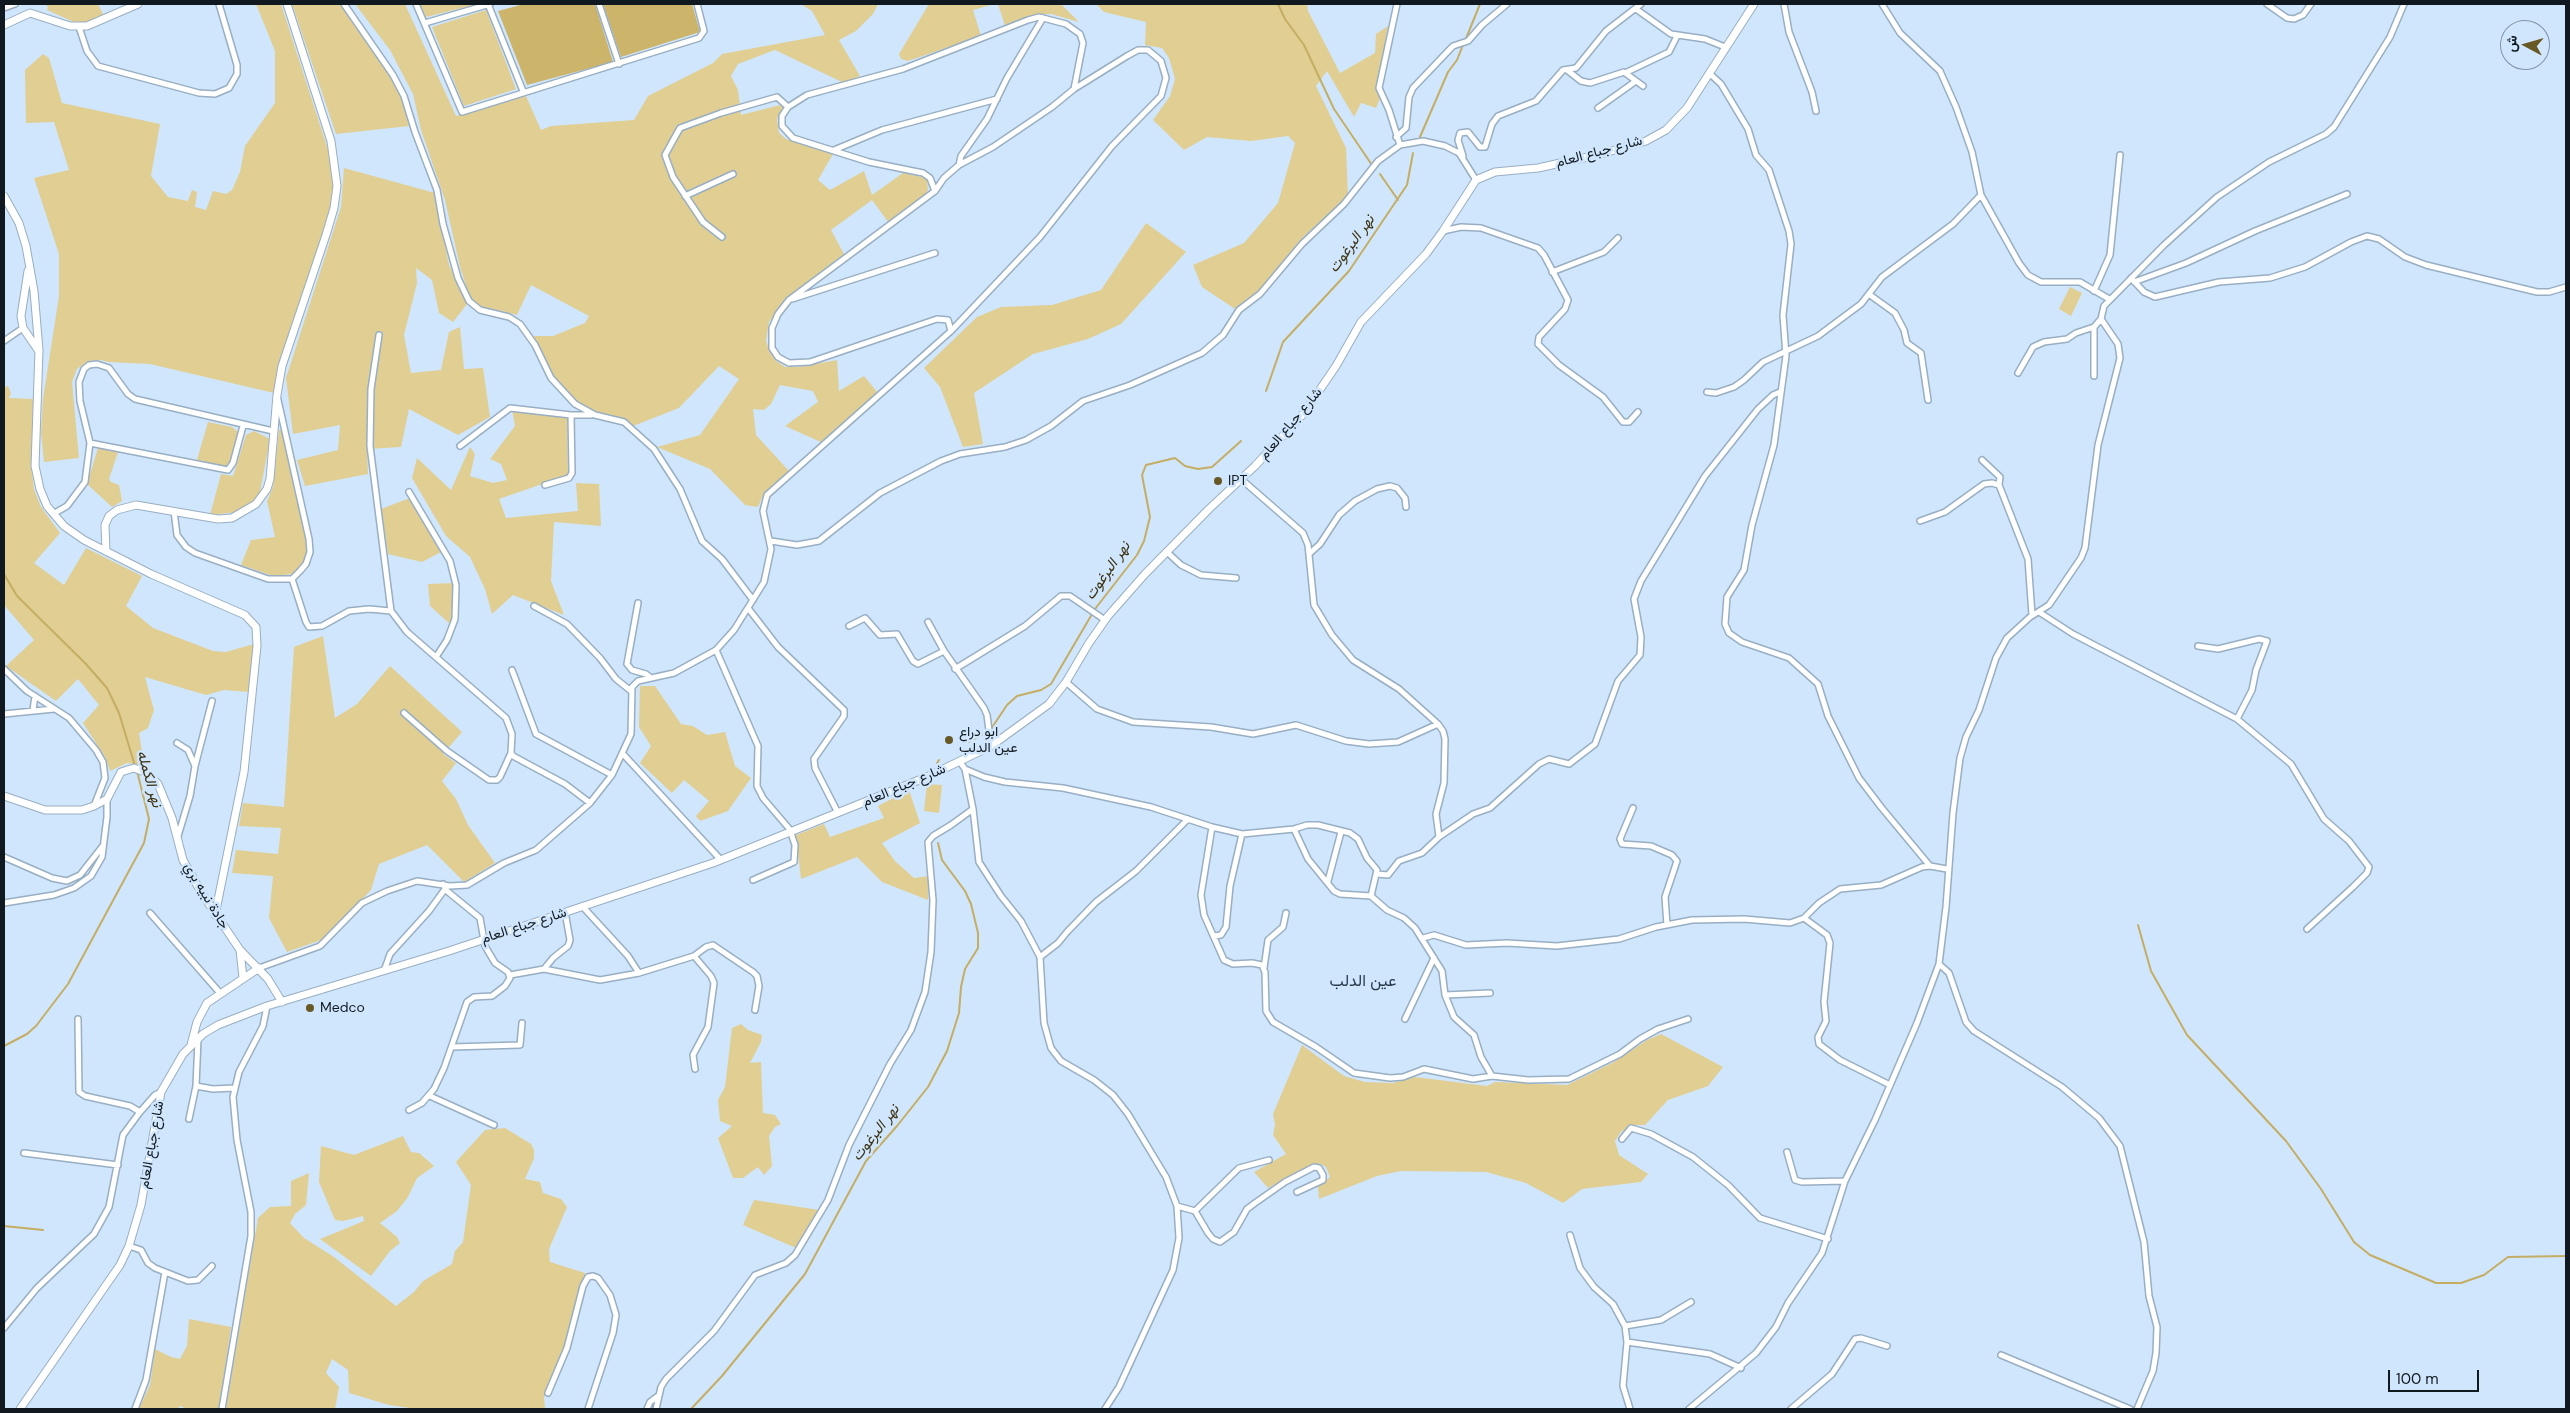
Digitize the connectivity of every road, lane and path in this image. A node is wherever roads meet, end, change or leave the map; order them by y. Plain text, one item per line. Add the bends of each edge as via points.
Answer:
1 (15, 4) edge
2 (138, 4) edge
3 (219, 4) edge
4 (287, 4) edge
5 (344, 4) edge
6 (416, 4) edge
7 (489, 4) edge
8 (598, 4) edge
9 (697, 4) edge
10 (1396, 4) edge
11 (1506, 4) edge
12 (1641, 4) edge
13 (1754, 4) edge
14 (1784, 4) edge
15 (1882, 4) edge
16 (2267, 4) edge
17 (2311, 4) edge
18 (2404, 4) edge
19 (4, 8) edge
20 (1636, 9) junction
21 (1043, 18) junction
22 (426, 23) junction
23 (4, 25) edge
24 (79, 27) junction
25 (1677, 36) junction
26 (1725, 47) junction
27 (619, 64) junction
28 (1567, 70) junction
29 (1625, 73) junction
30 (1709, 73) junction
31 (1636, 82) junction
32 (1643, 86) dead end
33 (1074, 89) junction
34 (524, 91) junction
35 (997, 99) junction
36 (788, 107) junction
37 (1598, 108) dead end
38 (1816, 111) dead end
39 (1396, 137) junction
40 (850, 143) junction
41 (1400, 145) junction
42 (834, 150) junction
43 (847, 154) junction
44 (2120, 155) dead end
45 (1465, 161) junction
46 (959, 165) junction
47 (733, 174) dead end
48 (1476, 180) junction
49 (935, 191) junction
50 (2347, 194) dead end
51 (1981, 195) junction
52 (4, 196) edge
53 (686, 196) junction
54 (1443, 232) junction
55 (722, 237) dead end
56 (1618, 238) dead end
57 (936, 254) dead end
58 (30, 266) junction
59 (1552, 272) junction
60 (2132, 280) junction
61 (2566, 287) edge
62 (2094, 291) junction
63 (1870, 295) junction
64 (2109, 299) junction
65 (789, 300) junction
66 (36, 302) junction
67 (22, 304) junction
68 (2101, 319) junction
69 (2094, 327) junction
70 (23, 328) junction
71 (951, 332) junction
72 (379, 335) dead end
73 (4, 341) edge
74 (39, 350) junction
75 (1786, 350) junction
76 (2018, 373) dead end
77 (2094, 376) dead end
78 (1707, 392) dead end
79 (1780, 392) junction
80 (277, 395) junction
81 (1928, 400) dead end
82 (1638, 412) dead end
83 (571, 415) junction
84 (595, 415) junction
85 (243, 426) junction
86 (273, 431) junction
87 (90, 443) junction
88 (460, 446) dead end
89 (1982, 460) dead end
90 (1241, 479) junction
91 (545, 485) dead end
92 (1999, 485) junction
93 (409, 492) dead end
94 (1406, 507) dead end
95 (174, 511) junction
96 (53, 514) junction
97 (1920, 521) dead end
98 (104, 533) junction
99 (771, 541) junction
100 (93, 544) junction
101 (106, 551) junction
102 (1167, 552) junction
103 (1309, 554) junction
104 (1236, 578) dead end
105 (292, 579) junction
106 (753, 600) junction
107 (638, 603) dead end
108 (534, 606) dead end
109 (748, 608) junction
110 (391, 611) junction
111 (2039, 612) junction
112 (2032, 615) junction
113 (1105, 620) junction
114 (928, 622) dead end
115 (849, 626) dead end
116 (2198, 646) dead end
117 (716, 650) junction
118 (944, 651) junction
119 (436, 657) junction
120 (4, 669) edge
121 (956, 669) junction
122 (512, 670) dead end
123 (651, 678) junction
124 (1066, 682) junction
125 (631, 691) junction
126 (35, 696) junction
127 (212, 701) dead end
128 (55, 709) junction
129 (32, 710) junction
130 (404, 713) dead end
131 (4, 714) edge
132 (2236, 719) junction
133 (1438, 724) junction
134 (991, 742) junction
135 (177, 743) dead end
136 (511, 752) junction
137 (623, 754) junction
138 (960, 762) junction
139 (195, 766) junction
140 (965, 769) junction
141 (612, 775) junction
142 (4, 796) edge
143 (107, 799) junction
144 (590, 803) junction
145 (94, 806) junction
146 (1632, 808) dead end
147 (973, 809) junction
148 (838, 814) junction
149 (1188, 819) junction
150 (1212, 827) junction
151 (1294, 829) junction
152 (791, 832) junction
153 (1341, 832) junction
154 (1242, 834) junction
155 (178, 836) junction
156 (1439, 837) junction
157 (102, 847) junction
158 (4, 857) edge
159 (721, 860) junction
160 (1930, 866) junction
161 (1947, 869) junction
162 (1378, 874) junction
163 (754, 880) dead end
164 (1328, 881) junction
165 (444, 887) junction
166 (1371, 896) junction
167 (4, 903) edge
168 (583, 907) junction
169 (565, 912) junction
170 (1286, 912) dead end
171 (150, 913) dead end
172 (215, 915) junction
173 (1804, 918) junction
174 (1667, 924) junction
175 (2307, 929) dead end
176 (1214, 936) junction
177 (1423, 938) junction
178 (483, 940) junction
179 (240, 950) junction
180 (694, 956) junction
181 (1040, 956) junction
182 (1434, 958) junction
183 (1939, 964) junction
184 (259, 968) junction
185 (1264, 968) junction
186 (544, 970) junction
187 (384, 971) junction
188 (639, 973) junction
189 (510, 975) junction
190 (243, 978) junction
191 (220, 993) junction
192 (1490, 993) dead end
193 (1445, 995) junction
194 (282, 1002) junction
195 (267, 1006) junction
196 (755, 1010) dead end
197 (78, 1019) dead end
198 (1405, 1019) dead end
199 (1688, 1019) dead end
200 (522, 1023) dead end
201 (198, 1039) junction
202 (191, 1045) junction
203 (452, 1047) junction
204 (695, 1069) dead end
205 (1492, 1076) junction
206 (1890, 1085) junction
207 (196, 1086) junction
208 (234, 1088) junction
209 (161, 1092) junction
210 (430, 1096) junction
211 (410, 1110) dead end
212 (140, 1112) junction
213 (189, 1119) dead end
214 (494, 1125) dead end
215 (1622, 1138) dead end
216 (1787, 1152) dead end
217 (24, 1153) dead end
218 (1269, 1160) dead end
219 (118, 1165) junction
220 (1845, 1181) junction
221 (1297, 1192) dead end
222 (1177, 1206) junction
223 (1195, 1211) junction
224 (1570, 1236) dead end
225 (1828, 1239) junction
226 (129, 1246) junction
227 (212, 1266) dead end
228 (165, 1272) junction
229 (1692, 1302) dead end
230 (1626, 1326) junction
231 (4, 1328) edge
232 (1627, 1342) junction
233 (1887, 1346) dead end
234 (2001, 1355) dead end
235 (1741, 1368) junction
236 (548, 1393) dead end
237 (658, 1396) junction
238 (20, 1409) edge
239 (135, 1409) edge
240 (222, 1409) edge
241 (588, 1409) edge
242 (647, 1409) edge
243 (656, 1409) edge
244 (1105, 1409) edge
245 (1630, 1409) edge
246 (1689, 1409) edge
247 (1791, 1409) edge
248 (2130, 1409) edge
249 (2137, 1409) edge

1 - 19 street
2 - 24 street via 102,21
3 - 24 street via 237,74 229,88 215,94 199,93 98,66 87,51
4 - 80 street via 331,141 337,186 326,235 282,366
5 - 84 street via 404,96 438,190 443,224 458,278 469,301 480,310 509,317 520,324 559,388 575,404
6 - 22 street
7 - 22 street
7 - 34 street
8 - 27 street
9 - 27 street via 703,34
10 - 39 street via 1379,88
11 - 39 street via 1466,42 1455,45 1413,88 1406,128
12 - 20 street
13 - 26 street, شارع جباع العام
14 - 38 street via 1788,32 1812,92
15 - 51 street via 1900,33 1940,71 1972,152
16 - 17 street via 2287,18 2294,19 2303,15
18 - 60 street via 2390,37 2334,127 2232,186 2164,245
20 - 25 street via 1664,31
20 - 28 street via 1606,31 1576,68
21 - 33 street via 1066,24 1080,34 1083,43
21 - 35 street
21 - 36 street via 1028,20 894,71 808,95
22 - 34 street via 462,112
23 - 24 street via 30,13
25 - 26 street via 1705,39
25 - 29 street via 1669,52
26 - 30 street, شارع جباع العام
27 - 34 street
28 - 29 street via 1580,81 1590,82
28 - 45 street via 1563,70 1534,102 1498,116 1485,147 1480,147 1467,131 1460,133 1458,140
29 - 31 street
30 - 48 street, شارع جباع العام via 1678,120 1646,141 1552,165 1488,173
30 - 75 street via 1721,84 1748,129 1756,156 1769,170 1789,231 1791,255 1783,315
31 - 32 street
31 - 37 street
33 - 46 street via 1032,121
33 - 71 street via 1140,50 1155,54 1165,72 1164,90 1157,102 1112,146 1040,237
35 - 40 street via 882,130
35 - 46 street via 961,156
36 - 42 street via 781,122 785,132 798,140
36 - 53 street via 776,97 680,128 665,155 673,177
39 - 41 street
40 - 42 street
40 - 43 street
41 - 45 street via 1423,141 1438,143 1452,149
41 - 99 street via 1378,161 1350,197 1305,241 1260,294 1239,310 1217,341 1202,353 1130,385 1083,401 1046,429 1021,442 941,461 880,493 826,538 797,544
42 - 43 street
43 - 49 street via 923,173 930,178
44 - 62 street via 2110,255
45 - 48 street
46 - 49 street
47 - 53 street
48 - 54 street, شارع جباع العام
49 - 65 street
50 - 60 street via 2254,231 2186,263
51 - 62 street via 2009,248 2028,275 2040,282 2080,282
51 - 63 street via 1962,216 1882,277
52 - 58 street via 20,223
53 - 55 street via 703,222
54 - 59 street via 1461,227 1481,228 1533,244 1544,255
54 - 90 street, شارع جباع العام via 1361,322 1304,413
56 - 59 street via 1604,252
57 - 65 street
58 - 66 street
58 - 67 street
59 - 82 street via 1568,303 1539,337 1538,344 1559,365 1603,398 1623,422 1629,422
60 - 61 street via 2144,292 2156,297 2219,282 2270,278 2305,267 2367,236 2379,239 2405,257 2426,265 2537,292
60 - 64 street
62 - 64 street
63 - 75 street via 1818,336
63 - 81 street via 1892,310 1904,330 1907,343 1921,353
64 - 68 street
65 - 71 street via 778,314 770,334 778,357 789,363 817,360 938,319 948,320
66 - 67 street
66 - 74 street
67 - 70 street
68 - 69 street
68 - 111 street via 2118,344 2120,358 2098,445 2085,548 2056,596
69 - 76 street via 2066,340 2033,346
69 - 77 street
70 - 73 street
70 - 74 street
71 - 99 street via 767,495 763,511
72 - 110 street via 371,389 370,446
74 - 96 street via 35,466 40,489
75 - 78 street via 1763,362 1734,387 1716,394
75 - 79 street
79 - 156 street via 1758,409 1705,476 1641,582 1634,599 1641,637 1640,655 1618,681 1597,741 1569,764 1549,760 1539,764 1490,808 1473,814
79 - 160 street via 1772,457 1752,525 1746,565 1727,597 1727,628 1742,642 1789,658 1818,684 1828,716 1859,778
80 - 86 street
80 - 105 street via 310,552 306,564
83 - 84 street
83 - 88 street via 510,408
83 - 91 street via 572,476
84 - 106 street via 624,422 654,449 680,489 702,541 722,559
85 - 86 street
85 - 87 street via 228,470
85 - 87 street via 135,399 109,368 97,364 84,369 79,382
86 - 95 street via 270,479 263,496 248,511 224,519
87 - 96 street via 85,482 67,506
89 - 92 street via 2000,477
90 - 102 street, شارع جباع العام
90 - 103 street via 1299,528
92 - 97 street via 1984,484 1945,512
92 - 112 street via 2028,559
93 - 119 street via 450,561 456,585 455,619
94 - 103 street via 1405,498 1397,488 1377,489 1355,501 1339,515 1320,544
95 - 98 street via 127,506 109,516
95 - 105 street via 178,535 195,553 268,578
96 - 100 street via 73,534
98 - 100 street
98 - 101 street
99 - 106 street via 769,566
100 - 101 street
101 - 172 street via 245,615 256,627 257,646 244,772
102 - 104 street via 1181,565 1201,575
102 - 113 street, شارع جباع العام
103 - 133 street via 1314,605 1332,635 1353,660 1399,689
105 - 110 street via 309,628 322,626 349,611 369,608
106 - 109 street
107 - 123 street via 627,664 632,670
108 - 125 street via 567,624 616,679
109 - 117 street
109 - 148 street via 778,647 844,710 844,716 814,759 819,777
110 - 119 street via 407,632
111 - 112 street
111 - 132 street via 2073,634
112 - 161 street via 2013,631 2002,646 1966,737 1960,758
113 - 121 street via 1070,596 1061,596 1025,626
113 - 124 street, شارع جباع العام
114 - 118 street
115 - 118 street via 865,618 880,635 897,634 918,664
116 - 132 street via 2218,649 2258,639 2267,642 2252,690
117 - 123 street via 674,673
117 - 152 street via 758,746 757,786
118 - 121 street
119 - 136 street via 506,718 512,734
120 - 126 street
121 - 134 street via 984,708
122 - 141 street via 536,734
123 - 125 street via 638,681
124 - 133 street via 1097,709 1133,722 1212,727 1253,734 1296,724 1362,744 1398,742
124 - 134 street, شارع جباع العام via 1049,704
125 - 137 street via 631,734
126 - 128 street
126 - 129 street
127 - 139 street
128 - 129 street
128 - 145 street via 76,724 102,762 105,778
129 - 131 street
130 - 136 street via 447,752 489,780 500,777
132 - 175 street via 2291,764 2324,819 2368,864 2366,873 2353,887
133 - 156 street via 1444,730 1445,740 1444,783 1436,814
134 - 138 street, شارع جباع العام
135 - 139 street via 188,750
136 - 144 street
137 - 141 street
137 - 159 street
138 - 140 street
138 - 148 street, شارع جباع العام
139 - 155 street
140 - 147 street
140 - 149 street via 1004,782 1108,797
141 - 144 street
142 - 145 street via 55,811 75,811
143 - 145 street
143 - 155 street, جادة نبيه بري via 121,772 134,768 147,773 158,784
143 - 157 street
144 - 165 street via 536,850 504,863 467,885
146 - 174 street via 1620,839 1622,844 1651,846 1672,855 1677,861 1665,897
147 - 181 street via 979,862 1021,921
147 - 237 street via 928,842 933,916 925,992 911,1030 849,1145 828,1200 794,1255 786,1263 755,1275 714,1331 666,1379
148 - 152 street, شارع جباع العام
149 - 150 street
149 - 181 street via 1136,871 1096,902 1058,944
150 - 154 street
150 - 176 street via 1201,906
151 - 153 street via 1318,825
151 - 154 street
151 - 164 street via 1308,859
152 - 159 street, شارع جباع العام
152 - 163 street via 795,845 794,862
153 - 162 street via 1358,839
153 - 164 street
154 - 176 street via 1230,886 1226,927 1221,936
155 - 172 street, جادة نبيه بري via 183,860
156 - 162 street via 1422,852 1400,861 1388,875
157 - 158 street via 80,875 67,881 52,878
157 - 167 street via 97,868 83,883 45,897
159 - 168 street, شارع جباع العام
160 - 161 street
160 - 173 street via 1881,884 1840,889
161 - 183 street
162 - 166 street
164 - 166 street via 1340,894
165 - 178 street via 480,918
165 - 184 street via 418,881 373,898 362,903 320,946
165 - 187 street via 430,911 390,954
166 - 177 street via 1387,910 1410,922
168 - 169 street, شارع جباع العام
168 - 188 street via 628,956
169 - 178 street, شارع جباع العام
169 - 186 street via 570,940 568,946
170 - 185 street via 1283,927 1268,940
171 - 191 street
172 - 179 street, جادة نبيه بري
173 - 174 street via 1790,923 1726,919
173 - 206 street via 1827,935 1830,943 1824,1002 1826,1021 1818,1037 1819,1044 1840,1060
174 - 177 street via 1619,939 1563,945 1466,945 1434,935
176 - 185 street via 1227,962 1258,963
177 - 182 street
178 - 187 street, شارع جباع العام
178 - 189 street via 495,963
179 - 184 street, جادة نبيه بري
179 - 190 street, جادة نبيه بري
180 - 188 street
180 - 196 street via 713,945 753,972 759,986
180 - 204 street via 714,983 708,1027 693,1055
181 - 222 street via 1044,1023 1051,1048 1061,1061 1113,1095 1166,1177
182 - 193 street via 1442,971
182 - 198 street
183 - 206 street
183 - 249 street via 1949,974 1966,1022 1974,1031 2062,1087 2099,1118 2120,1146 2144,1242 2149,1296 2157,1327 2153,1371
184 - 190 street
184 - 194 street, جادة نبيه بري
185 - 205 street via 1264,997 1269,1018 1354,1073 1390,1078 1424,1069 1473,1078
186 - 188 street via 600,980
186 - 189 street
187 - 194 street, شارع جباع العام
189 - 203 street via 497,994 474,997 467,1002
190 - 191 street
191 - 202 street via 207,1003 197,1022
192 - 193 street
193 - 205 street via 1454,1017 1474,1035
194 - 195 street, شارع جباع العام
195 - 201 street, شارع جباع العام via 218,1025
195 - 208 street via 263,1026
197 - 212 street via 79,1092 130,1106
199 - 205 street via 1650,1034 1620,1054 1569,1079 1528,1080
200 - 203 street via 520,1045
201 - 202 street, شارع جباع العام
201 - 207 street
202 - 209 street, شارع جباع العام
203 - 210 street
206 - 220 street
207 - 208 street
207 - 213 street
208 - 240 street via 235,1123 249,1194 251,1236
209 - 212 street
209 - 226 street, شارع جباع العام via 141,1205
210 - 211 street
210 - 214 street
212 - 219 street via 123,1135
215 - 225 street via 1631,1128 1651,1134 1693,1157 1728,1185 1760,1218
216 - 220 street via 1795,1180
217 - 219 street
218 - 223 street via 1240,1168
219 - 231 street via 109,1207 94,1234 37,1288
220 - 225 street via 1836,1202
221 - 223 street via 1323,1180 1324,1175 1319,1168 1314,1167 1285,1182 1255,1203 1247,1209 1234,1232 1220,1242 1212,1239
222 - 223 street
222 - 244 street via 1179,1238 1173,1270
224 - 230 street via 1580,1268 1594,1287 1613,1304
225 - 235 street via 1776,1327
226 - 228 street via 142,1250 148,1263
226 - 238 street, شارع جباع العام via 120,1265
227 - 228 street via 207,1274 194,1281
228 - 239 street via 146,1380
229 - 230 street via 1661,1320
230 - 232 street
232 - 235 street via 1710,1354
232 - 245 street via 1623,1380
233 - 247 street via 1855,1339 1832,1374
234 - 248 street
235 - 246 street
236 - 241 street via 573,1329 583,1286 588,1277 594,1276 610,1295 616,1315
237 - 242 street
237 - 243 street

